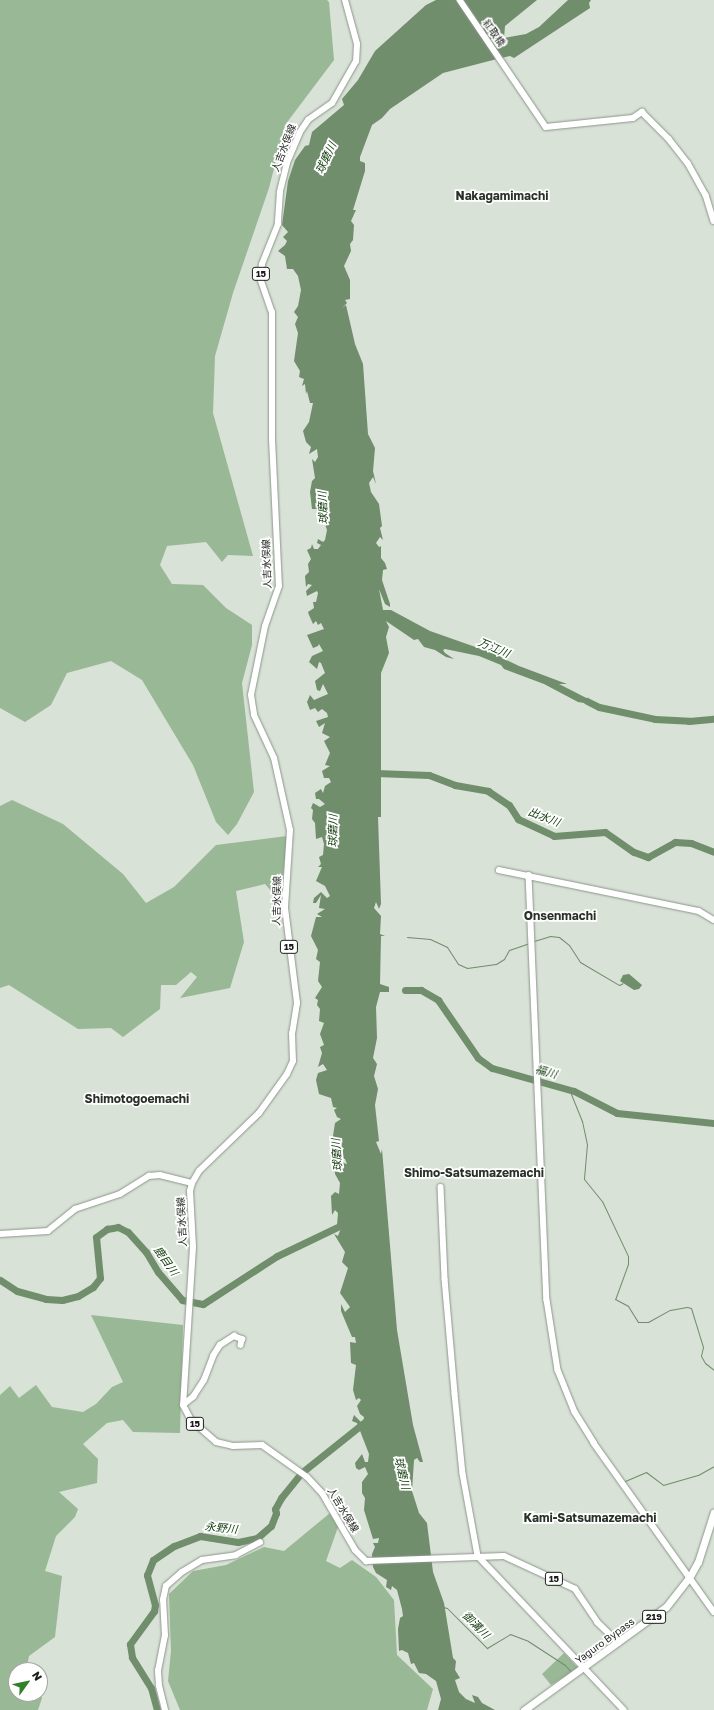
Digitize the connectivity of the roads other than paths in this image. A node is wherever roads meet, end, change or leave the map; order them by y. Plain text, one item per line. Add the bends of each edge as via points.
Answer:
1 (345, 0) edge
2 (460, 0) edge
3 (714, 221) edge
4 (499, 870) dead end
5 (529, 875) junction
6 (714, 920) edge
7 (192, 1183) junction
8 (441, 1186) dead end
9 (0, 1234) edge
10 (241, 1345) dead end
11 (183, 1405) junction
12 (714, 1512) edge
13 (260, 1542) dead end
14 (478, 1556) junction
15 (689, 1578) junction
16 (714, 1612) edge
17 (619, 1643) junction
18 (584, 1669) junction
19 (166, 1710) edge
20 (524, 1710) edge
21 (624, 1710) edge

1 - 7 main road, 人吉水俣線 / 15 via 357,44 356,61 332,103 308,120 300,132 287,163 280,192 278,224 262,264 260,278 272,312 272,439 279,586 265,626 251,696 254,715 274,758 290,830 285,908 297,1002 292,1033 293,1061 288,1074 259,1113 199,1171
2 - 3 street, 紅取橋 via 514,76 546,127 634,118 642,112 669,139 692,170 706,196
4 - 5 street
5 - 6 street via 698,910
5 - 15 street via 546,1300 554,1353 568,1397 583,1426
7 - 9 street via 160,1175 149,1176 120,1194 75,1209 48,1231
7 - 11 main road, 人吉水俣線 / 15 via 191,1291
8 - 14 street via 445,1279 455,1394 463,1474
10 - 11 street via 242,1339 234,1336 220,1344 204,1380 193,1397
11 - 14 main road, 人吉水俣線 / 15 via 191,1420 216,1442 233,1446 262,1445 298,1470 322,1493 361,1557 371,1562
12 - 15 highway, Yaguro Bypass / 219 via 701,1555
13 - 19 street via 236,1555 202,1560 166,1586 165,1636 158,1671 159,1686
14 - 17 main road, 人吉水俣線 / 15 via 504,1556 575,1589 597,1622
14 - 18 street
15 - 16 street
15 - 17 highway, Yaguro Bypass / 219 via 666,1607
17 - 18 highway, Yaguro Bypass / 219
18 - 20 highway, Yaguro Bypass / 219
18 - 21 street

